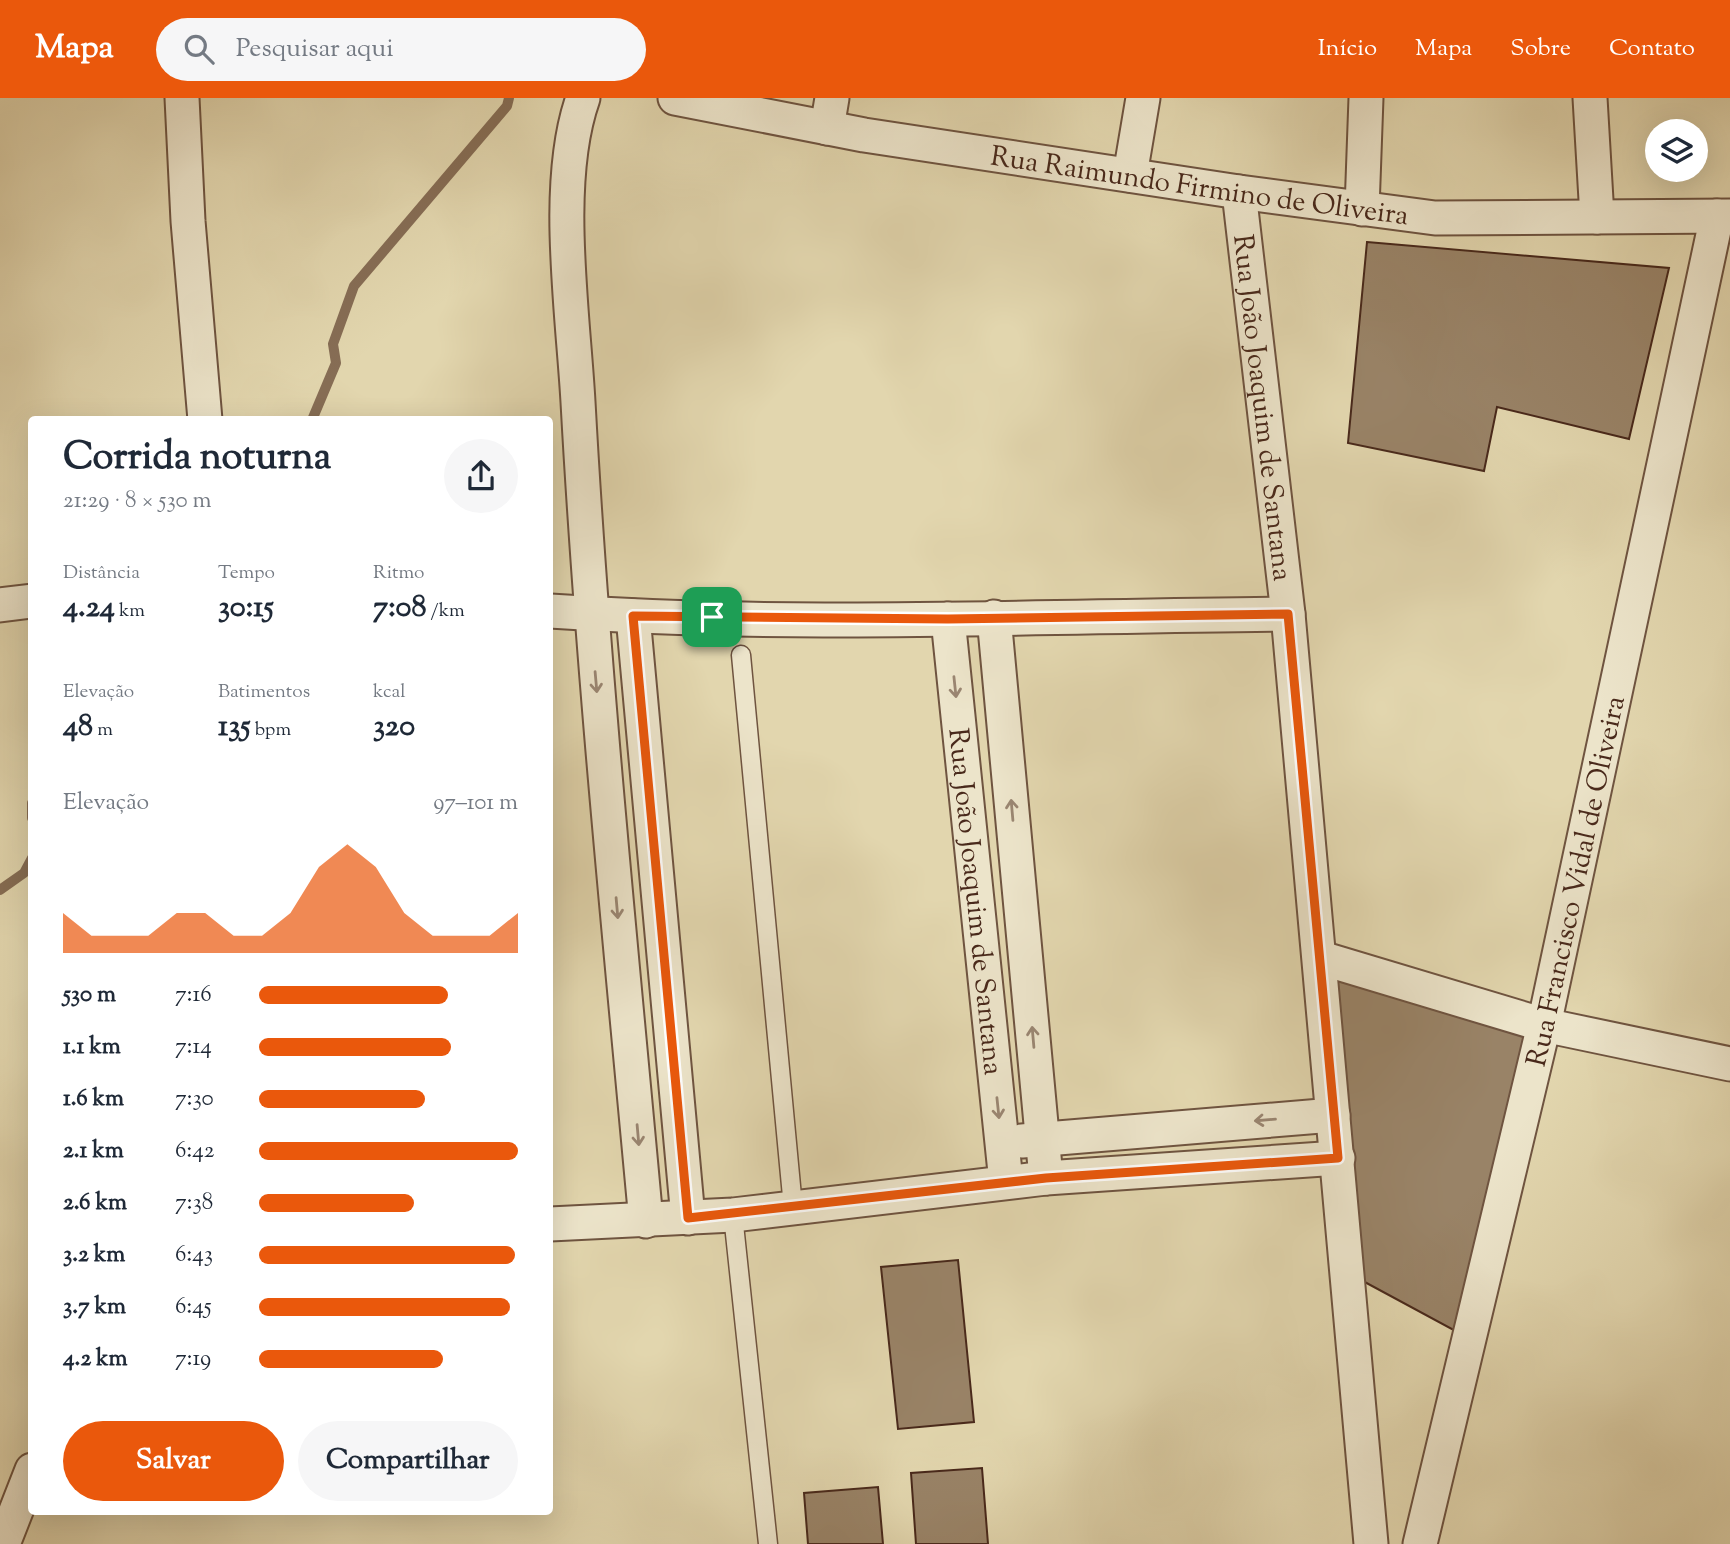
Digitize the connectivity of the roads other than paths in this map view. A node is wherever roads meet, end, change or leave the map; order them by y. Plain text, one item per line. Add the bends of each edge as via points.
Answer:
1 (183, 98) edge
2 (583, 98) edge
3 (675, 98) edge
4 (1143, 98) edge
5 (1366, 98) edge
6 (1590, 98) edge
7 (830, 113) edge
8 (1130, 175) junction
9 (1239, 192) junction
10 (1362, 209) junction
11 (1724, 216) edge
12 (1597, 217) junction
13 (205, 416) edge
14 (28, 602) edge
15 (0, 605) edge
16 (553, 611) edge
17 (590, 614) junction
18 (1288, 614) junction
19 (633, 616) junction
20 (994, 617) junction
21 (948, 619) junction
22 (741, 655) dead end
23 (1321, 958) junction
24 (1544, 1026) junction
25 (1730, 1064) edge
26 (1333, 1115) junction
27 (1042, 1139) junction
28 (1002, 1143) junction
29 (1338, 1158) junction
30 (1046, 1178) junction
31 (1006, 1182) junction
32 (793, 1207) junction
33 (733, 1215) junction
34 (688, 1218) junction
35 (646, 1221) junction
36 (553, 1224) edge
37 (28, 1480) edge
38 (2, 1544) edge
39 (768, 1544) edge
40 (1371, 1544) edge
41 (1420, 1544) edge

1 - 13 street
2 - 17 street via 575,122 568,227
3 - 7 street, Rua Raimundo Firmino de Oliveira
4 - 8 street
5 - 10 street
6 - 12 street
7 - 8 street, Rua Raimundo Firmino de Oliveira
8 - 9 street, Rua Raimundo Firmino de Oliveira
9 - 10 street, Rua Raimundo Firmino de Oliveira
9 - 18 street, Rua João Joaquim de Santana
10 - 12 street, Rua Raimundo Firmino de Oliveira via 1435,218
11 - 12 street, Rua Raimundo Firmino de Oliveira
11 - 24 street, Rua Francisco Vidal de Oliveira
14 - 15 street
16 - 17 street
17 - 19 street
17 -> 35 street
18 - 20 street
18 - 23 street, Rua João Joaquim de Santana
19 - 21 street
19 - 34 street
20 - 21 street
27 -> 20 street, Rua João Joaquim de Santana
21 -> 28 street, Rua João Joaquim de Santana
22 - 32 lane
23 - 24 street
23 - 26 street, Rua João Joaquim de Santana
24 - 25 street
24 - 41 street, Rua Francisco Vidal de Oliveira
26 -> 27 street
26 - 29 street, Rua João Joaquim de Santana
27 - 28 street
27 - 30 street, Rua João Joaquim de Santana
28 - 31 street, Rua João Joaquim de Santana
29 - 30 street
29 - 40 street, Rua João Joaquim de Santana
30 - 31 street
31 - 32 street
32 - 33 street
33 - 34 street
33 - 39 lane
34 - 35 street
35 - 36 street
37 - 38 street

